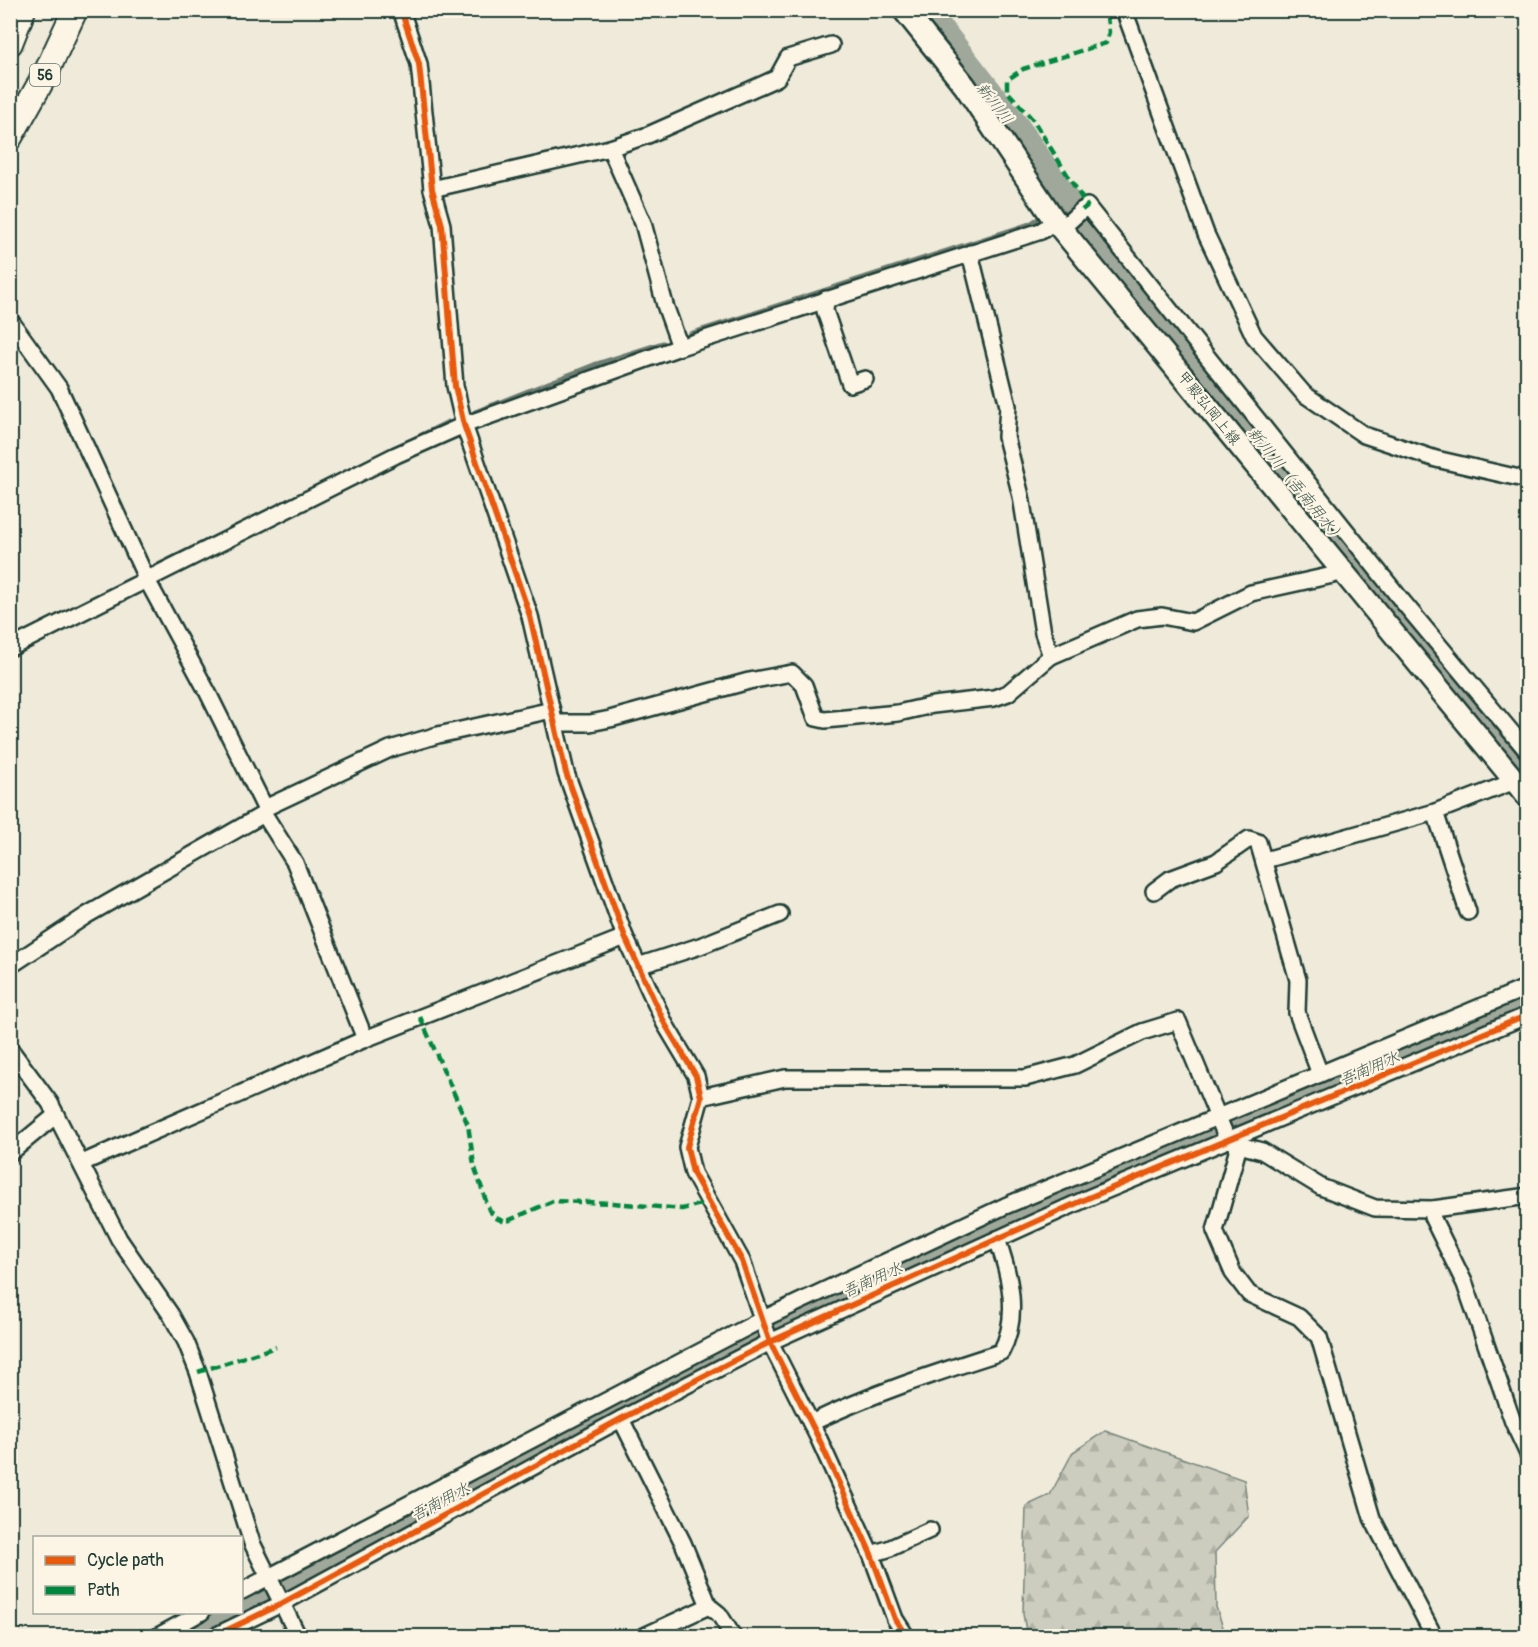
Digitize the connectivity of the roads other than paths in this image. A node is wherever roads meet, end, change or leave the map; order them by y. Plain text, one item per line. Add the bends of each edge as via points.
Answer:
1 (23, 10) edge
2 (75, 10) edge
3 (401, 10) edge
4 (904, 10) edge
5 (1124, 10) edge
6 (10, 43) edge
7 (831, 45) dead end
8 (10, 137) edge
9 (610, 148) junction
10 (432, 189) junction
11 (1071, 217) junction
12 (970, 253) junction
13 (826, 299) junction
14 (10, 320) edge
15 (680, 346) junction
16 (865, 379) dead end
17 (464, 425) junction
18 (1527, 480) edge
19 (1342, 570) junction
20 (147, 580) junction
21 (10, 648) edge
22 (1051, 656) junction
23 (553, 716) junction
24 (1527, 752) edge
25 (1523, 785) edge
26 (265, 811) junction
27 (1436, 812) junction
28 (1265, 860) junction
29 (1154, 891) dead end
30 (1468, 912) dead end
31 (780, 914) dead end
32 (625, 937) junction
33 (10, 966) edge
34 (638, 966) junction
35 (1527, 987) edge
36 (1527, 1016) edge
37 (365, 1039) junction
38 (10, 1049) edge
39 (1320, 1074) junction
40 (701, 1097) junction
41 (56, 1115) junction
42 (1226, 1131) junction
43 (10, 1153) edge
44 (82, 1163) junction
45 (1527, 1196) edge
46 (1433, 1209) junction
47 (997, 1239) junction
48 (767, 1330) junction
49 (621, 1419) junction
50 (811, 1423) junction
51 (1527, 1454) edge
52 (930, 1530) dead end
53 (247, 1544) edge
54 (871, 1554) junction
55 (274, 1590) junction
56 (243, 1591) edge
57 (709, 1606) junction
58 (198, 1614) edge
59 (158, 1636) edge
60 (215, 1636) edge
61 (298, 1636) edge
62 (644, 1636) edge
63 (733, 1636) edge
64 (906, 1636) edge
65 (1434, 1636) edge

1 - 6 highway
2 - 8 highway, 56
3 - 10 street via 419,64
4 - 11 main road, 甲殿弘岡上線
5 - 18 street via 1206,234 1254,336 1304,394 1364,435 1436,459
7 - 9 street via 788,58 777,78
9 - 10 street
9 - 15 street via 644,223
10 - 17 street via 442,225 455,386
11 - 12 street via 1041,231
11 - 19 main road, 甲殿弘岡上線
11 - 24 street
12 - 13 street
12 - 22 street via 1008,406 1006,437 1021,496 1043,633
13 - 15 street
13 - 16 street via 825,311 849,384
14 - 20 street via 59,388
15 - 17 street
17 - 20 street
17 - 23 street via 530,616
19 - 22 street via 1251,593 1193,622 1162,616 1137,619
19 - 25 main road, 甲殿弘岡上線
20 - 21 street
20 - 26 street
22 - 23 street via 1008,693 898,713 816,718 804,685 792,673 590,723
23 - 26 street via 438,735 390,749
23 - 32 street via 566,773
25 - 27 street
26 - 33 street via 87,915
26 - 37 street via 295,863
27 - 28 street
27 - 30 street
28 - 29 street via 1258,842 1250,839 1216,862 1170,879
28 - 39 street via 1298,980 1297,1013
31 - 34 street
32 - 34 street
32 - 37 street
34 - 40 street via 664,1024 696,1076
35 - 39 street
36 - 42 street
37 - 44 street
38 - 41 street
39 - 42 street
40 - 42 street via 784,1078 1024,1078 1075,1065 1142,1032 1178,1021
40 - 48 street via 687,1147 693,1173 742,1261
41 - 43 street
41 - 44 street
42 - 46 street via 1321,1187 1375,1208
42 - 47 street
42 - 48 street via 1005,1206
42 - 65 street via 1215,1231 1233,1274 1249,1294 1299,1317 1319,1337 1372,1518
44 - 53 street via 119,1239 186,1342
45 - 46 street
46 - 51 street via 1432,1217 1465,1284
47 - 48 street
47 - 50 street via 1008,1269 1011,1295 1010,1335 1001,1352 925,1375
48 - 49 street
48 - 50 street
48 - 55 street
49 - 55 street
49 - 57 street via 683,1543
50 - 54 street
52 - 54 street
53 - 55 street
54 - 64 street via 895,1619
55 - 56 street
55 - 60 street
55 - 61 street
57 - 62 street
57 - 63 street
58 - 59 street

